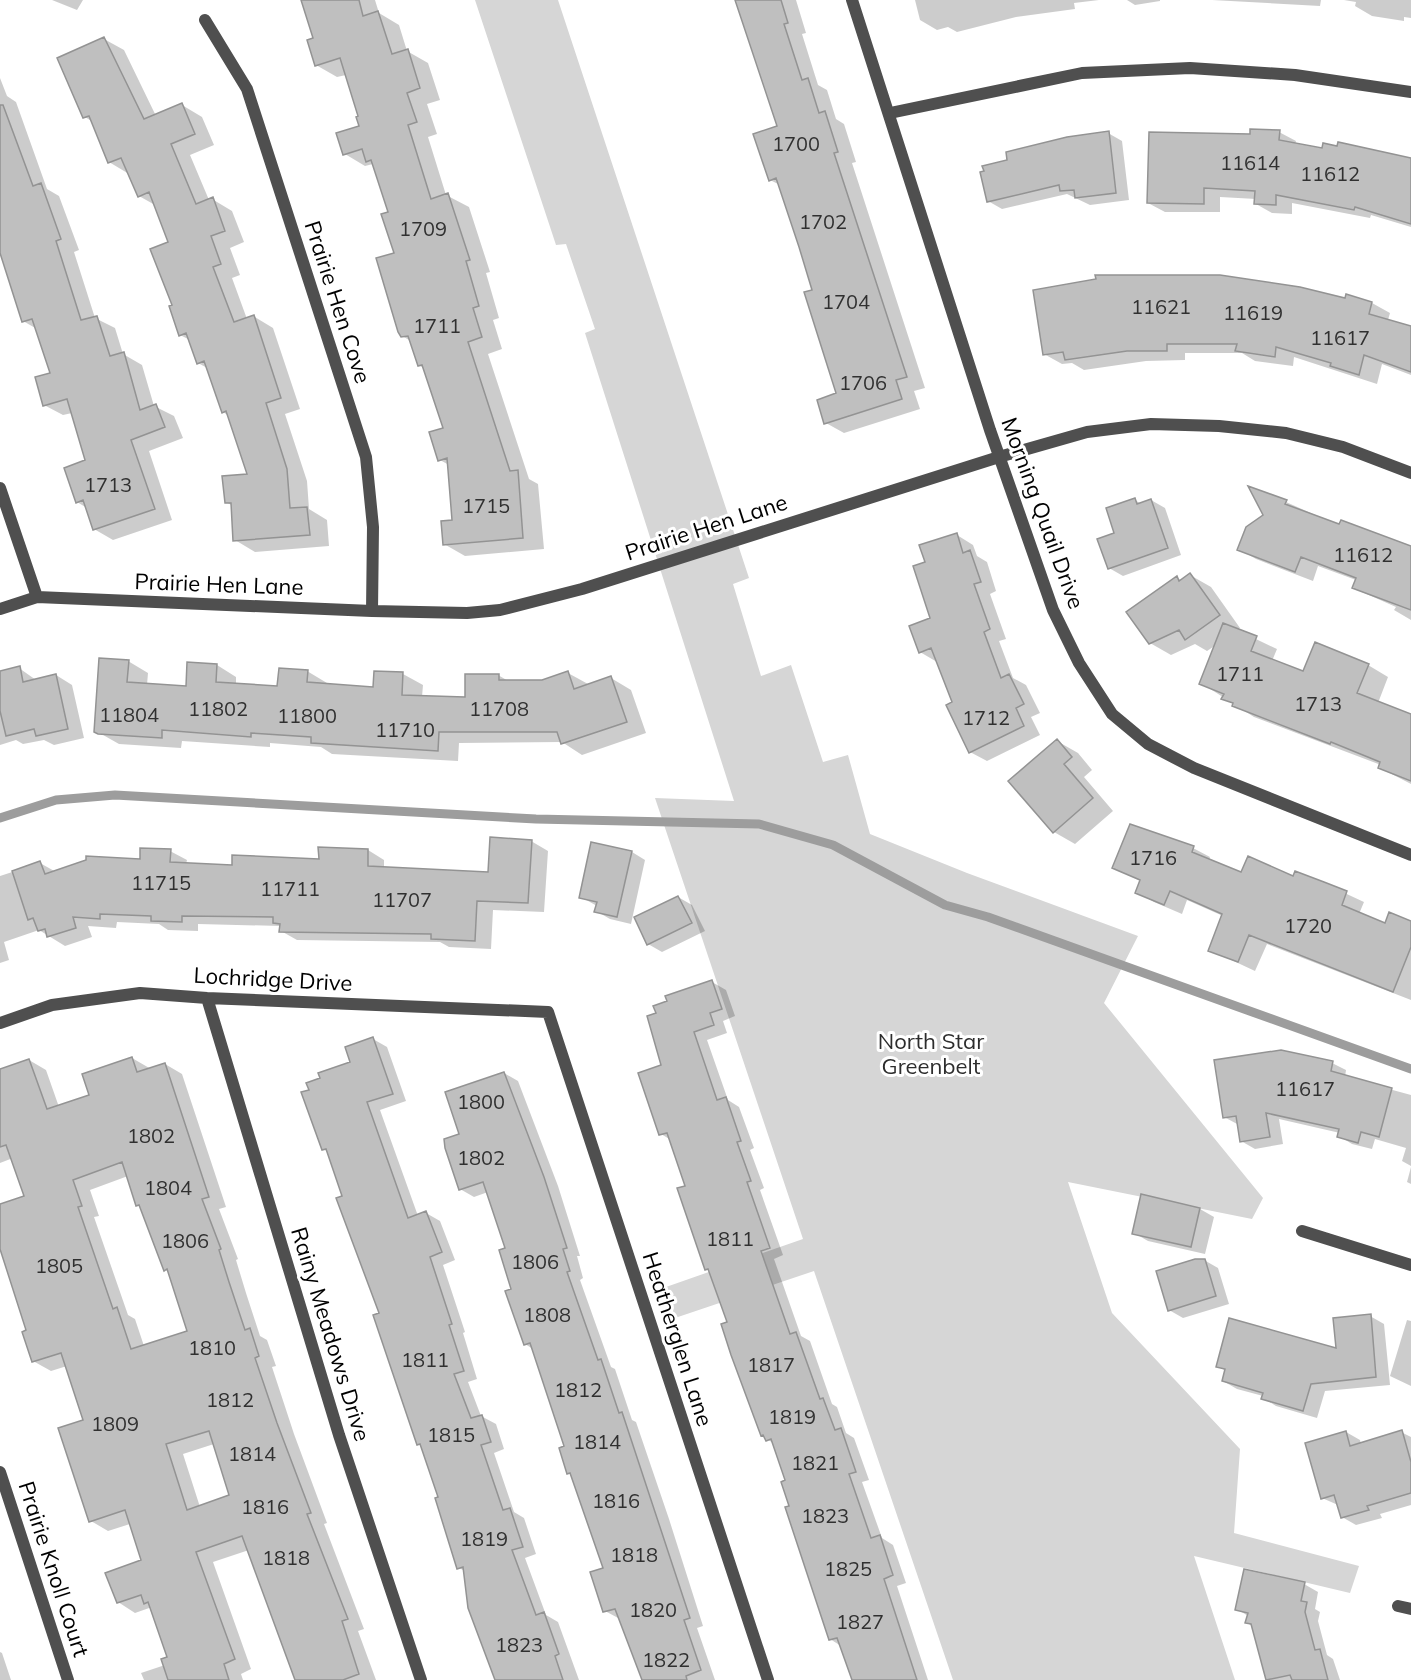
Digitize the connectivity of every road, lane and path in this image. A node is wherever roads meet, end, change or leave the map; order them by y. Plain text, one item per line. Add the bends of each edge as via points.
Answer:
1 (852, 0) edge
2 (205, 20) dead end
3 (1411, 92) edge
4 (890, 113) junction
5 (999, 457) junction
6 (1411, 473) edge
7 (0, 488) edge
8 (37, 597) junction
9 (0, 609) edge
10 (372, 611) junction
11 (1411, 855) edge
12 (207, 998) junction
13 (548, 1012) joint
14 (0, 1023) edge
15 (1302, 1231) dead end
16 (1411, 1265) edge
17 (0, 1472) edge
18 (1398, 1606) dead end
19 (1411, 1609) edge
20 (69, 1680) edge
21 (421, 1680) edge
22 (768, 1680) edge

1 - 4 street, Morning Quail Drive
2 - 10 street, Prairie Hen Cove via 247,89 366,457 373,527
3 - 4 street via 1295,75 1190,68 1082,73
4 - 5 street, Morning Quail Drive
5 - 6 street, Prairie Hen Lane via 1098,431 1151,424 1219,426 1286,434 1343,447
5 - 10 street, Prairie Hen Lane via 530,604 467,613
5 - 11 street, Morning Quail Drive via 1053,610 1079,663 1112,714 1148,744 1194,768
7 - 8 street
8 - 9 street, Prairie Hen Lane
8 - 10 street, Prairie Hen Lane
12 - 13 street, Lochridge Drive
12 - 14 street, Lochridge Drive via 140,993 52,1005
12 - 21 street, Rainy Meadows Drive via 339,1435
13 - 22 street, Heatherglen Lane
15 - 16 street
17 - 20 street, Prairie Knoll Court
18 - 19 street

